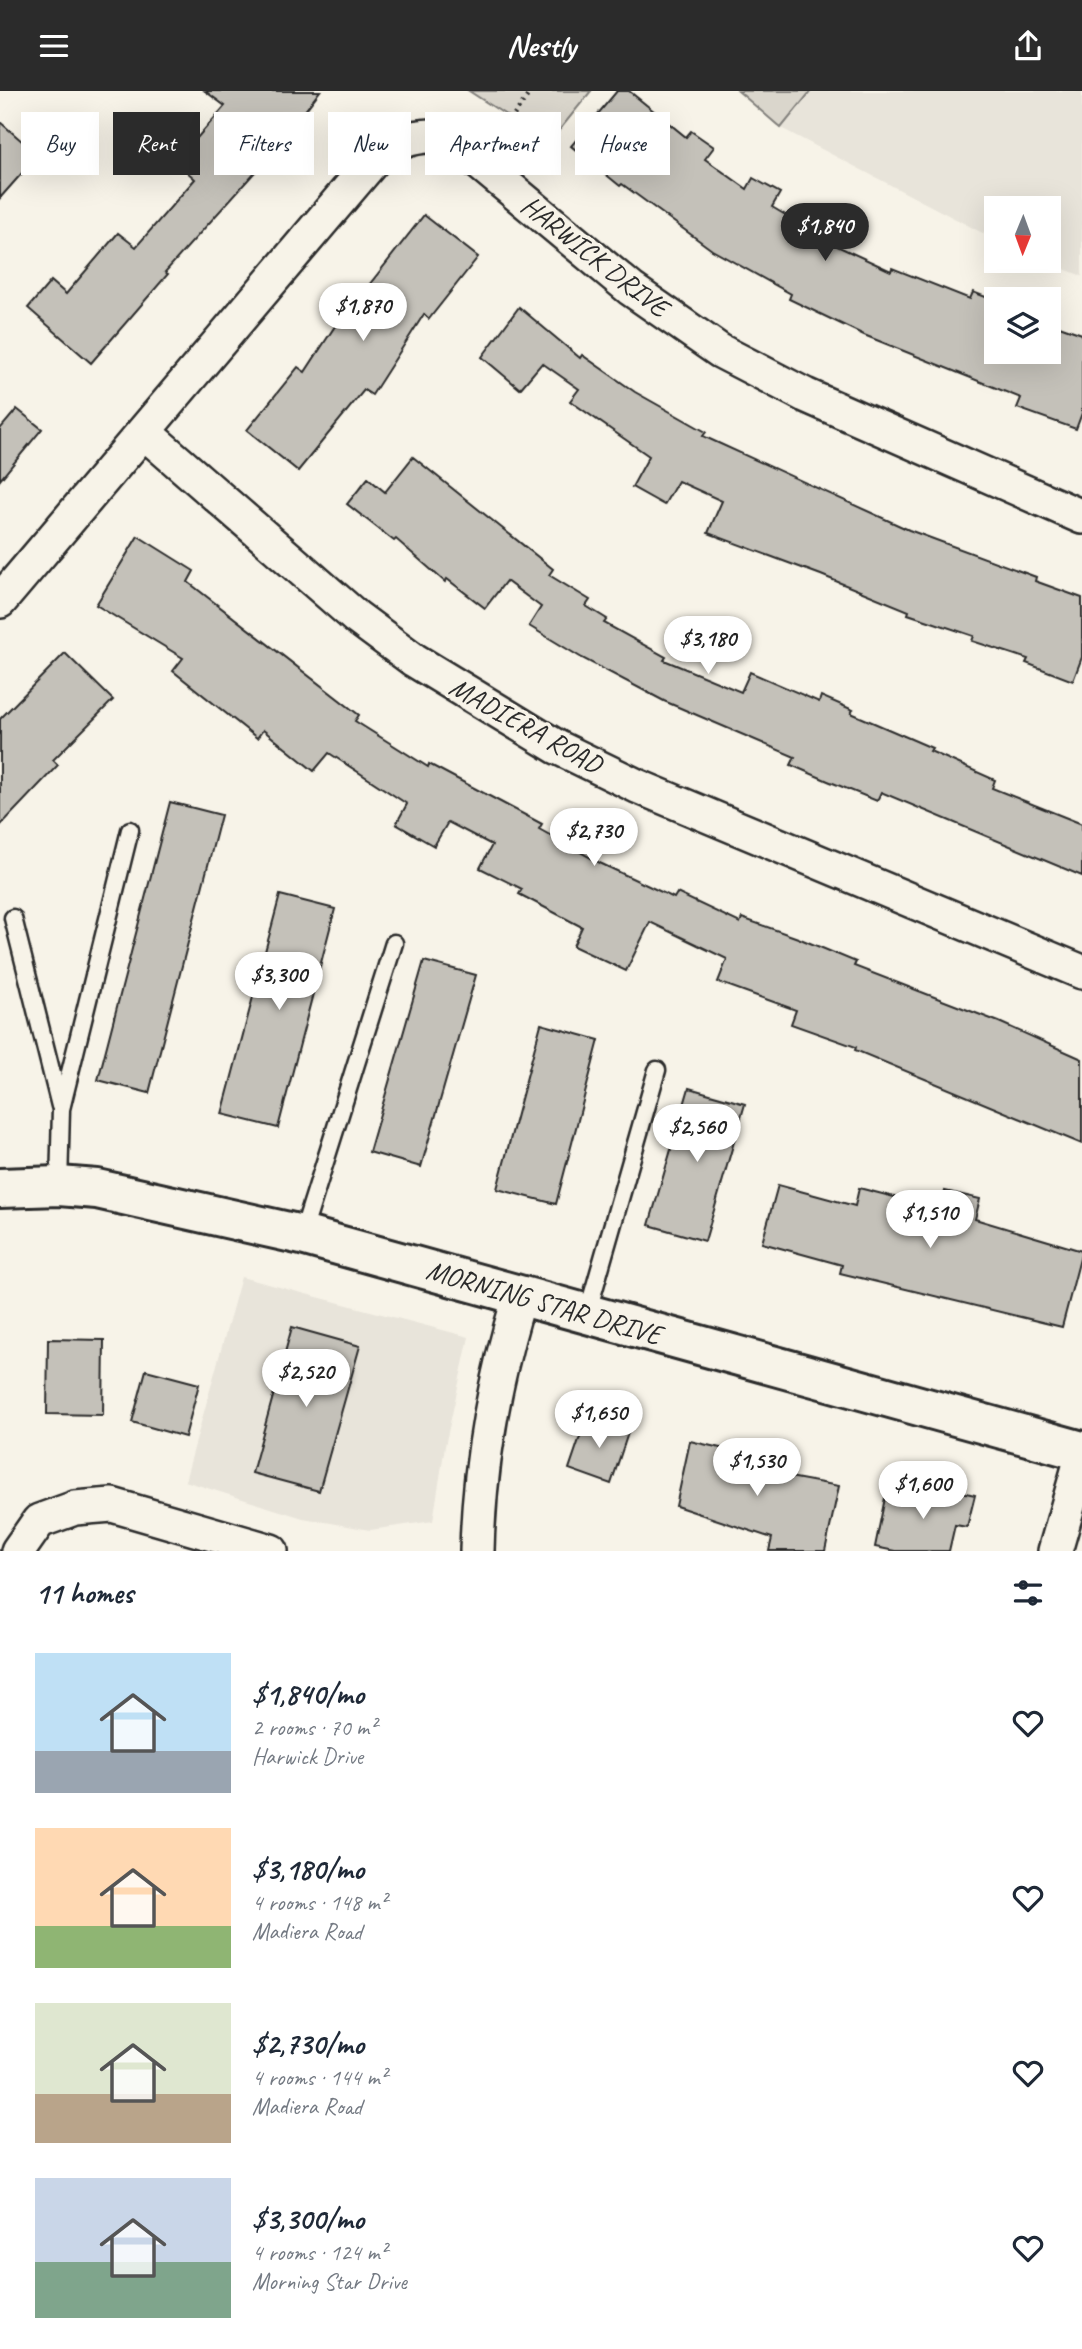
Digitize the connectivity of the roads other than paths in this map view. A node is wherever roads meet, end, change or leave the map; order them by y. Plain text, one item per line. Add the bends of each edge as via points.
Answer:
1 (144, 432) junction
2 (1082, 517) edge
3 (0, 601) edge
4 (130, 830) dead end
5 (13, 918) dead end
6 (394, 943) dead end
7 (1082, 972) edge
8 (657, 1070) dead end
9 (61, 1109) junction
10 (59, 1186) junction
11 (0, 1188) edge
12 (302, 1235) junction
13 (520, 1296) junction
14 (587, 1314) junction
15 (1082, 1451) edge
16 (1082, 1457) edge
17 (19, 1551) edge
18 (271, 1551) edge
19 (477, 1551) edge
20 (1055, 1551) edge

1 - 2 street, HARWICK DRIVE via 377,156 397,141 420,135 447,137 631,289 720,351 805,395
1 - 3 street, HARWICK DRIVE
1 - 7 street, MADIERA ROAD via 356,617 414,660 535,734 637,786
4 - 9 lane
5 - 9 lane
6 - 12 lane
8 - 14 lane
9 - 10 lane
10 - 11 street, MORNING STAR DRIVE
10 - 12 street, MORNING STAR DRIVE via 145,1197
12 - 13 street, MORNING STAR DRIVE
13 - 14 street, MORNING STAR DRIVE
13 - 19 street via 501,1357 479,1482
14 - 15 street, MORNING STAR DRIVE
16 - 20 street
17 - 18 street via 39,1521 75,1508 112,1505

